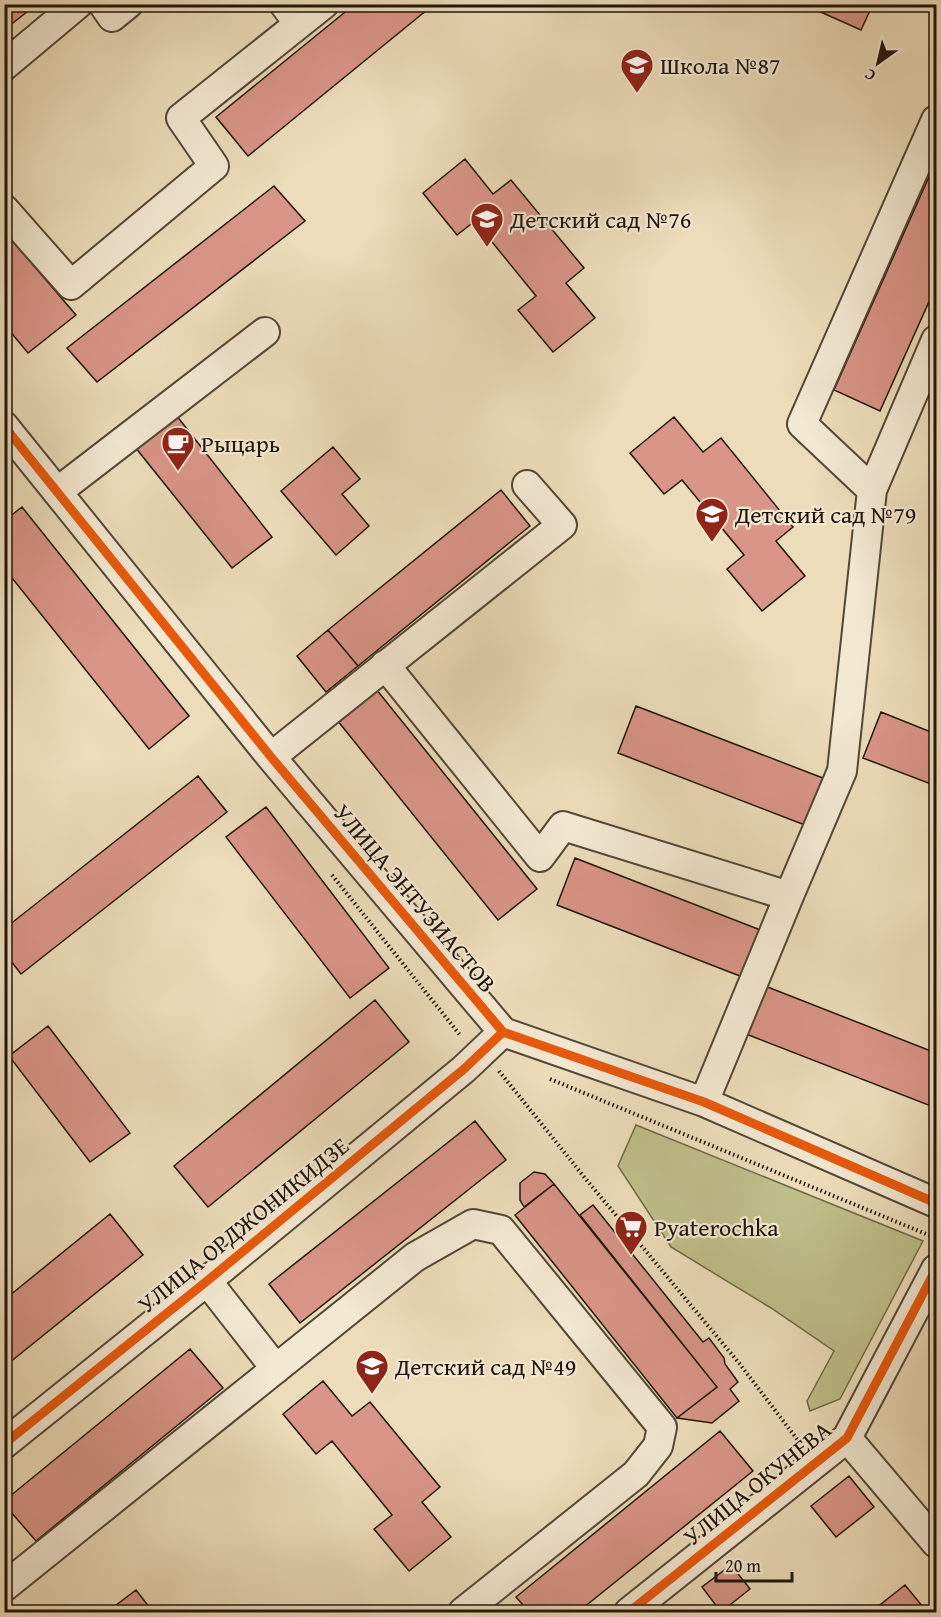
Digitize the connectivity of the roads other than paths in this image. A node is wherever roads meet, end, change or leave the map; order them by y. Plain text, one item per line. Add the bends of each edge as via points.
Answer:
1 (78, 4) edge
2 (103, 4) edge
3 (128, 4) edge
4 (324, 4) edge
5 (292, 14) edge
6 (4, 66) edge
7 (936, 120) edge
8 (4, 209) edge
9 (265, 332) dead end
10 (936, 340) edge
11 (4, 426) edge
12 (527, 485) dead end
13 (872, 490) junction
14 (57, 492) junction
15 (385, 665) junction
16 (271, 757) junction
17 (789, 896) junction
18 (503, 1032) junction
19 (704, 1102) junction
20 (936, 1203) edge
21 (936, 1269) edge
22 (207, 1281) junction
23 (276, 1369) junction
24 (847, 1438) junction
25 (4, 1444) edge
26 (936, 1543) edge
27 (4, 1587) edge
28 (463, 1612) edge
29 (629, 1612) edge

1 - 6 street
2 - 3 street via 112,17
4 - 5 street
5 - 8 street via 181,117 214,166 70,285
7 - 13 street via 802,424
9 - 14 street
10 - 13 street
11 - 14 street, УЛИЦА ЭНТУЗИАСТОВ
12 - 15 street via 562,525
13 - 17 street via 842,771
14 - 16 street, УЛИЦА ЭНТУЗИАСТОВ
15 - 16 street
15 - 17 street via 540,857 563,826
16 - 18 street, УЛИЦА ЭНТУЗИАСТОВ
17 - 19 street
18 - 19 street
18 - 22 street, УЛИЦА ОРДЖОНИКИДЗЕ
19 - 20 street
21 - 24 street, УЛИЦА ОКУНЕВА
22 - 23 street
22 - 25 street, УЛИЦА ОРДЖОНИКИДЗЕ
23 - 27 street
23 - 28 street via 415,1257 474,1224 501,1230 662,1426 658,1446 636,1474
24 - 26 street
24 - 29 street, УЛИЦА ОКУНЕВА

